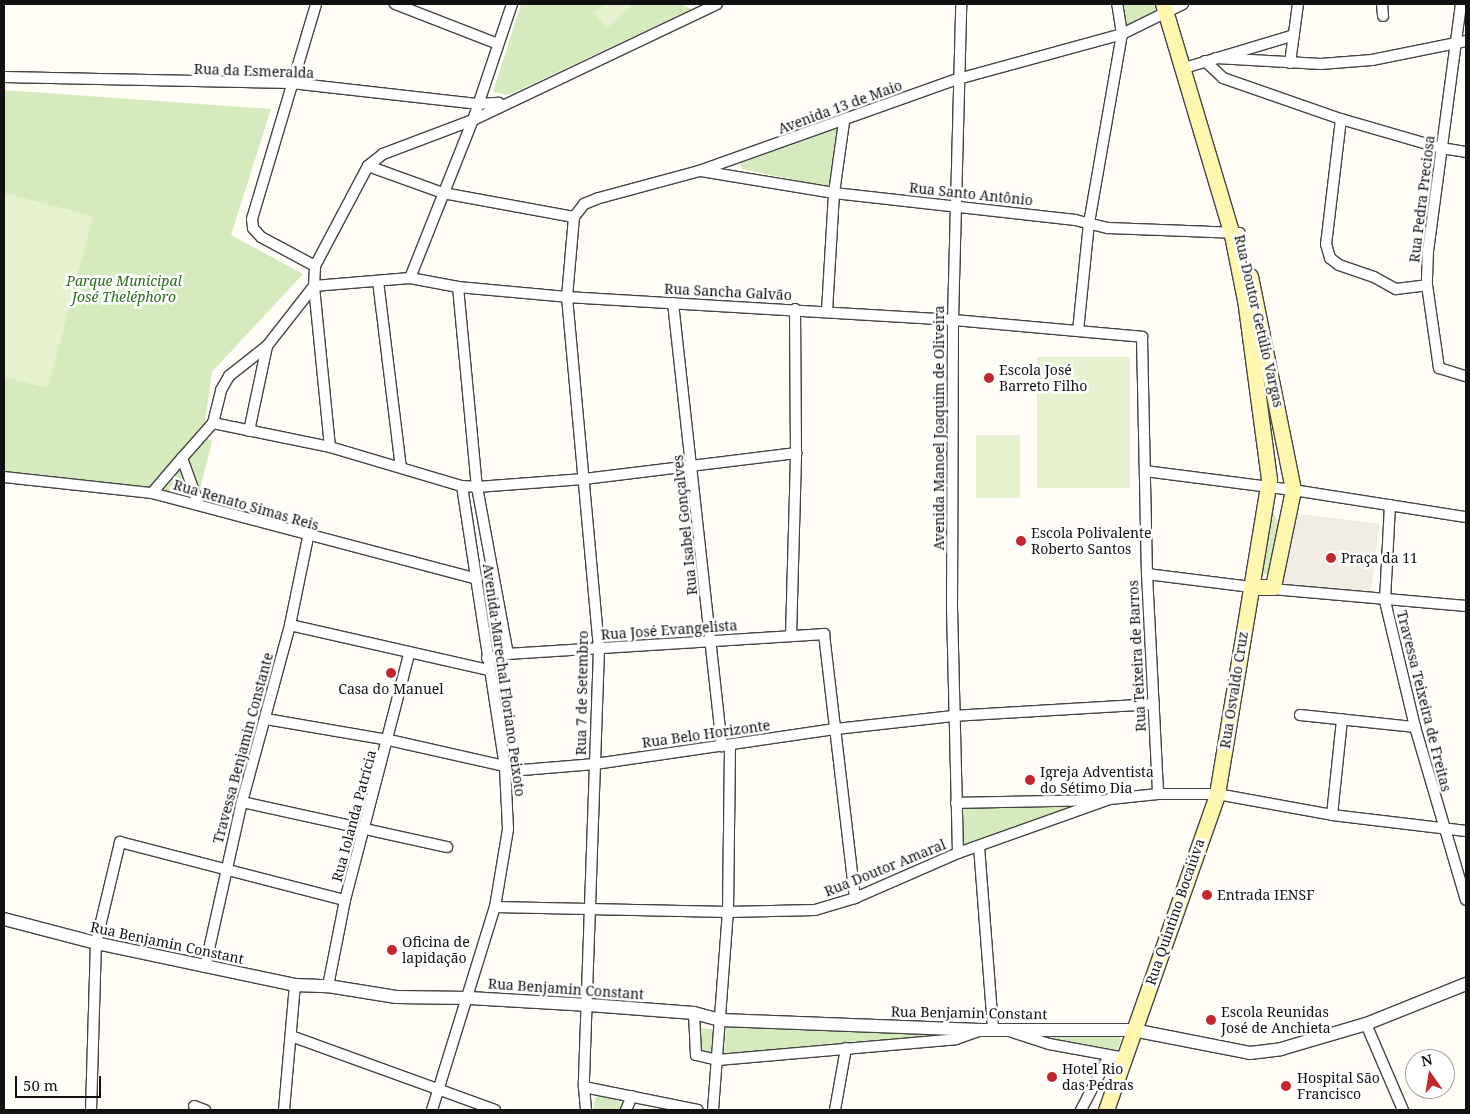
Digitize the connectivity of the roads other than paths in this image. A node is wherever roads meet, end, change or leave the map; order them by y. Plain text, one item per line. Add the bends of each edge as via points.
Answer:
1 (316, 4) edge
2 (395, 4) edge
3 (512, 4) edge
4 (961, 4) edge
5 (1117, 4) edge
6 (1183, 4) edge
7 (1298, 4) edge
8 (1382, 4) edge
9 (1461, 4) edge
10 (711, 5) edge
11 (1164, 9) edge
12 (1383, 16) dead end
13 (1122, 34) junction
14 (1294, 35) junction
15 (1462, 41) edge
16 (498, 44) junction
17 (1216, 58) junction
18 (1205, 61) junction
19 (1290, 64) junction
20 (1183, 65) junction
21 (4, 77) edge
22 (958, 79) junction
23 (291, 83) junction
24 (503, 103) junction
25 (477, 104) junction
26 (1341, 119) junction
27 (473, 120) junction
28 (844, 122) junction
29 (1440, 148) junction
30 (1466, 152) edge
31 (368, 166) junction
32 (699, 171) junction
33 (443, 193) junction
34 (834, 193) junction
35 (956, 205) junction
36 (574, 217) junction
37 (1089, 223) junction
38 (1236, 234) junction
39 (316, 266) junction
40 (410, 278) junction
41 (378, 281) junction
42 (1427, 285) junction
43 (314, 286) junction
44 (458, 287) junction
45 (567, 297) junction
46 (673, 303) junction
47 (795, 309) junction
48 (827, 311) junction
49 (953, 320) junction
50 (1078, 330) junction
51 (1142, 337) joint
52 (267, 346) junction
53 (1466, 376) edge
54 (213, 423) junction
55 (249, 431) junction
56 (330, 447) junction
57 (796, 453) junction
58 (182, 458) junction
59 (692, 465) junction
60 (401, 467) junction
61 (1145, 471) junction
62 (4, 477) edge
63 (584, 479) junction
64 (462, 486) junction
65 (477, 487) junction
66 (1268, 487) junction
67 (1293, 490) junction
68 (152, 493) junction
69 (200, 505) junction
70 (1390, 505) junction
71 (1266, 508) junction
72 (1287, 512) junction
73 (1466, 517) edge
74 (308, 537) junction
75 (1147, 574) junction
76 (477, 579) junction
77 (1252, 583) junction
78 (1273, 585) junction
79 (1384, 601) junction
80 (1466, 606) edge
81 (290, 625) junction
82 (791, 636) junction
83 (711, 641) junction
84 (599, 649) junction
85 (409, 654) junction
86 (508, 654) junction
87 (487, 658) junction
88 (488, 670) junction
89 (1154, 704) junction
90 (1300, 714) dead end
91 (953, 716) junction
92 (266, 719) junction
93 (1342, 720) junction
94 (1415, 727) junction
95 (836, 729) junction
96 (388, 740) junction
97 (726, 745) junction
98 (595, 764) junction
99 (505, 767) junction
100 (1158, 794) junction
101 (1217, 794) junction
102 (1110, 799) junction
103 (242, 802) junction
104 (956, 803) junction
105 (1332, 815) junction
106 (1443, 828) junction
107 (364, 829) junction
108 (1466, 831) edge
109 (979, 846) junction
110 (447, 847) dead end
111 (958, 853) junction
112 (226, 870) junction
113 (855, 898) junction
114 (346, 900) junction
115 (1466, 900) edge
116 (495, 907) junction
117 (592, 909) junction
118 (728, 912) junction
119 (4, 918) edge
120 (96, 943) junction
121 (205, 967) junction
122 (1466, 984) edge
123 (294, 985) junction
124 (328, 986) junction
125 (469, 998) junction
126 (589, 1005) junction
127 (694, 1013) junction
128 (721, 1020) junction
129 (1366, 1024) junction
130 (987, 1030) junction
131 (1006, 1030) junction
132 (1133, 1030) junction
133 (292, 1036) junction
134 (846, 1048) junction
135 (1109, 1056) junction
136 (1125, 1058) junction
137 (718, 1060) junction
138 (584, 1087) junction
139 (438, 1091) junction
140 (632, 1096) junction
141 (194, 1106) dead end
142 (90, 1110) edge
143 (204, 1110) edge
144 (284, 1110) edge
145 (432, 1110) edge
146 (495, 1110) edge
147 (586, 1110) edge
148 (626, 1110) edge
149 (698, 1110) edge
150 (713, 1110) edge
151 (835, 1110) edge
152 (1080, 1110) edge
153 (1106, 1110) edge
154 (1403, 1110) edge

1 - 23 street
2 - 16 street
3 - 16 street
4 - 22 street, Avenida Manoel Joaquim de Oliveira
5 - 13 street
6 - 11 street, Avenida 13 de Maio
7 - 14 street
8 - 12 street
9 - 15 street, Rua Pedra Preciosa
10 - 24 street
11 - 13 street, Avenida 13 de Maio
11 - 20 main road, Rua Doutor Getúlio Vargas
13 - 22 street, Avenida 13 de Maio
13 - 37 street
14 - 17 street
14 - 19 street
15 - 19 street via 1372,60
15 - 29 street, Rua Pedra Preciosa
16 - 25 street
17 - 18 street
17 - 19 street
18 - 20 street
18 - 26 street via 1219,77
20 - 38 main road, Rua Doutor Getúlio Vargas
21 - 23 street, Rua da Esmeralda
22 - 28 street, Avenida 13 de Maio
22 - 35 street, Avenida Manoel Joaquim de Oliveira
23 - 25 street, Rua da Esmeralda
23 - 39 street via 252,219 253,228 260,237
24 - 25 street, Rua da Esmeralda
24 - 27 street
25 - 27 street
26 - 29 street
26 - 42 street via 1327,252 1339,266 1374,276 1396,289
27 - 31 street via 383,154
27 - 33 street
28 - 32 street, Avenida 13 de Maio
28 - 34 street
29 - 30 street
29 - 42 street, Rua Pedra Preciosa
31 - 33 street
31 - 39 street
32 - 34 street, Rua Santo Antônio
32 - 36 street, Avenida 13 de Maio via 599,198 584,204
33 - 36 street
33 - 40 street
34 - 35 street, Rua Santo Antônio
34 - 48 street
35 - 37 street, Rua Santo Antônio
35 - 49 street, Avenida Manoel Joaquim de Oliveira
36 - 45 street, Rua 7 de Setembro
37 - 38 street, Rua Santo Antônio via 1108,228
37 - 50 street
38 - 66 main road, Rua Doutor Getúlio Vargas via 1268,454
38 - 67 main road, Rua Doutor Getúlio Vargas via 1273,380
39 - 43 street
40 - 41 street, Rua Sancha Galvão
40 - 44 street, Rua Sancha Galvão
41 - 43 street, Rua Sancha Galvão
41 - 60 street
42 - 53 street, Rua Pedra Preciosa via 1438,368
43 - 52 street
43 - 56 street
44 - 45 street, Rua Sancha Galvão
44 - 65 street
45 - 46 street, Rua Sancha Galvão
45 - 63 street, Rua 7 de Setembro
46 - 47 street, Rua Sancha Galvão
46 - 59 street, Rua Isabel Gonçalves
47 - 48 street, Rua Sancha Galvão
47 - 57 street
48 - 49 street, Rua Sancha Galvão
49 - 50 street, Rua Sancha Galvão
49 - 91 street, Avenida Manoel Joaquim de Oliveira
50 - 51 street, Rua Sancha Galvão
51 - 61 street, Rua Teixeira de Barros
52 - 54 street via 229,376 221,390
52 - 55 street
54 - 55 street
54 - 58 street
55 - 56 street
56 - 60 street
57 - 59 street
57 - 82 street
58 - 68 street
58 - 69 street
59 - 63 street
59 - 83 street, Rua Isabel Gonçalves
60 - 64 street
61 - 66 street
61 - 75 street, Rua Teixeira de Barros
62 - 68 street, Rua Renato Simas Reis
63 - 65 street
63 - 84 street, Rua 7 de Setembro
64 - 65 street
64 - 76 street, Avenida Marechal Floriano Peixoto
65 - 86 street
66 - 67 street
66 - 71 main road, Rua Doutor Getúlio Vargas
67 - 70 street
67 - 72 main road, Rua Doutor Getúlio Vargas
68 - 69 street, Rua Renato Simas Reis
69 - 74 street, Rua Renato Simas Reis
70 - 73 street
70 - 79 street, Travessa Teixeira de Freitas
71 - 72 main road
71 - 77 main road, Rua Doutor Getúlio Vargas
72 - 78 main road, Rua Doutor Getúlio Vargas
74 - 76 street, Rua Renato Simas Reis
74 - 81 street, Travessa Benjamin Constante
75 - 77 street
75 - 89 street, Rua Teixeira de Barros
76 - 87 street, Avenida Marechal Floriano Peixoto
77 - 78 main road
77 - 101 main road, Rua Osvaldo Cruz
78 - 79 street
79 - 80 street
79 - 94 street, Travessa Teixeira de Freitas
81 - 85 street
81 - 92 street, Travessa Benjamin Constante
82 - 83 street, Rua José Evangelista
82 - 95 street, Rua José Evangelista via 824,634
83 - 84 street, Rua José Evangelista
83 - 97 street, Rua Isabel Gonçalves
84 - 86 street, Rua José Evangelista
84 - 98 street, Rua 7 de Setembro
85 - 88 street
85 - 96 street, Rua Iolanda Patrícia
86 - 87 street, Rua José Evangelista
87 - 88 street, Avenida Marechal Floriano Peixoto
88 - 99 street, Avenida Marechal Floriano Peixoto
89 - 91 street, Rua Belo Horizonte
89 - 100 street, Rua Teixeira de Barros
90 - 93 street
91 - 95 street, Rua Belo Horizonte
91 - 104 street, Avenida Manoel Joaquim de Oliveira
92 - 96 street, Rua Belo Horizonte
92 - 103 street, Travessa Benjamin Constante
93 - 94 street
93 - 105 street
94 - 106 street, Travessa Teixeira de Freitas
95 - 97 street, Rua Belo Horizonte
95 - 113 street
96 - 99 street, Rua Belo Horizonte
96 - 107 street, Rua Iolanda Patrícia
97 - 98 street, Rua Belo Horizonte
97 - 118 street, Rua Isabel Gonçalves
98 - 99 street, Rua Belo Horizonte via 522,770
98 - 117 street, Rua 7 de Setembro
99 - 116 street, Avenida Marechal Floriano Peixoto via 508,829
100 - 101 street, Rua Doutor Amaral
100 - 102 street, Rua Doutor Amaral
101 - 105 street, Rua Doutor Amaral
101 - 132 main road, Rua Quintino Bocaiúva
102 - 104 street
102 - 109 street, Rua Doutor Amaral
103 - 107 street
103 - 112 street, Travessa Benjamin Constante
104 - 111 street, Avenida Manoel Joaquim de Oliveira
105 - 106 street, Rua Doutor Amaral
106 - 108 street, Rua Doutor Amaral
106 - 115 street, Travessa Teixeira de Freitas
107 - 110 street
107 - 114 street, Rua Iolanda Patrícia
109 - 111 street, Rua Doutor Amaral
109 - 130 street
111 - 113 street, Rua Doutor Amaral
112 - 114 street
112 - 120 street via 120,842
112 - 121 street, Travessa Benjamin Constante
113 - 118 street, Rua Doutor Amaral via 815,910
114 - 124 street, Rua Iolanda Patrícia
116 - 117 street, Rua Doutor Amaral
116 - 125 street, Avenida Marechal Floriano Peixoto
117 - 118 street, Rua Doutor Amaral
117 - 126 street, Rua 7 de Setembro
118 - 128 street, Rua Isabel Gonçalves
119 - 120 street, Rua Benjamin Constant
120 - 121 street, Rua Benjamin Constant
120 - 142 street
121 - 123 street, Rua Benjamin Constant
122 - 129 street, Rua Benjamin Constant
123 - 124 street, Rua Benjamin Constant
123 - 133 street
124 - 125 street, Rua Benjamin Constant via 396,998
125 - 126 street, Rua Benjamin Constant
125 - 139 street, Avenida Marechal Floriano Peixoto
126 - 127 street, Rua Benjamin Constant
126 - 138 street, Rua 7 de Setembro
127 - 128 street, Rua Benjamin Constant
127 - 137 street via 696,1055
128 - 130 street, Rua Benjamin Constant
128 - 137 street, Rua Isabel Gonçalves
129 - 132 street, Rua Benjamin Constant via 1281,1049 1250,1053
129 - 154 street
130 - 131 street, Rua Benjamin Constant
130 - 134 street via 956,1039
131 - 132 street, Rua Benjamin Constant
131 - 135 street via 1049,1044
132 - 136 main road, Rua Quintino Bocaiúva
133 - 139 street
133 - 144 street
134 - 137 street
134 - 151 street
135 - 136 street
135 - 152 street
136 - 153 main road, Rua Quintino Bocaiúva
137 - 150 street, Rua Isabel Gonçalves
138 - 140 street
138 - 147 street, Rua 7 de Setembro
139 - 145 street, Avenida Marechal Floriano Peixoto
139 - 146 street
140 - 148 street
140 - 149 street
141 - 143 street

